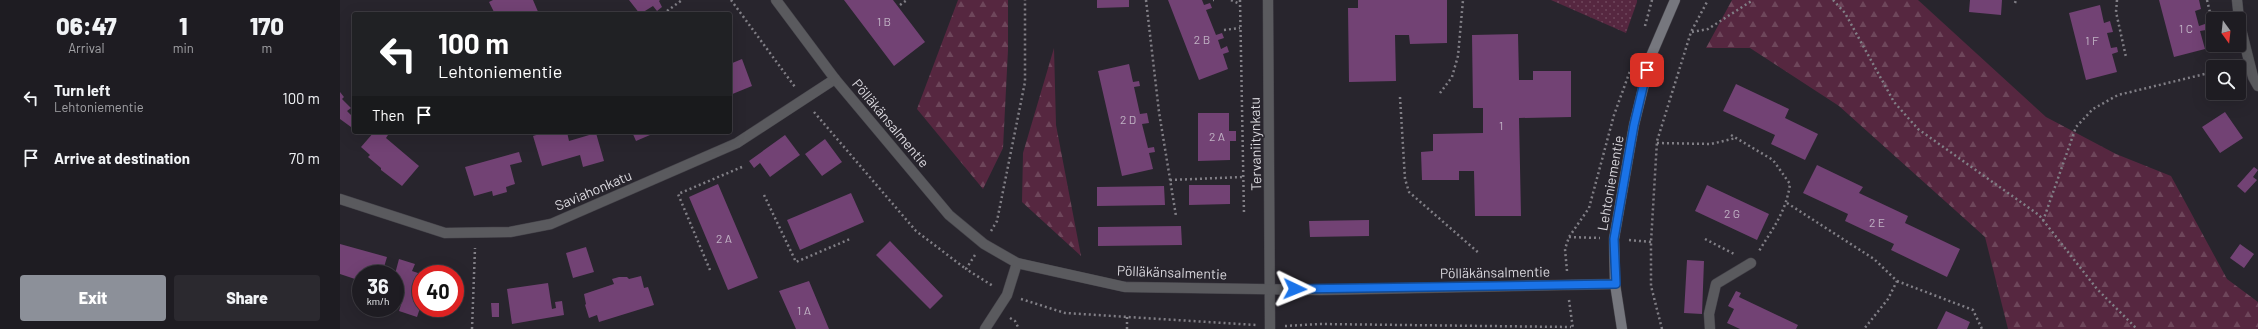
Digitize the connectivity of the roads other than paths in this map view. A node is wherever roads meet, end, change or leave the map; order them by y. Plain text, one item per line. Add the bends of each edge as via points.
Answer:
1 (776, 0) edge
2 (1268, 0) edge
3 (1675, 0) edge
4 (2237, 0) edge
5 (2238, 12) edge
6 (2246, 48) edge
7 (836, 79) junction
8 (2258, 86) edge
9 (340, 199) edge
10 (1016, 263) junction
11 (1751, 263) road end
12 (1616, 284) junction
13 (1270, 288) junction
14 (1270, 328) edge
15 (985, 329) edge
16 (1622, 329) edge
17 (1710, 329) edge

1 - 7 street, Pölläkänsalmentie
2 - 13 street, Tervaniitynkatu
3 - 12 main road, Lehtoniementie via 1651,56 1634,125 1614,239
4 - 5 street
6 - 8 street via 2253,77
7 - 9 street, Saviahonkatu via 737,143 551,224 510,232 445,233
7 - 10 street, Pölläkänsalmentie via 949,215 984,244
10 - 13 street, Pölläkänsalmentie via 1125,287
10 - 15 street via 1008,295
11 - 17 street via 1716,284 1709,314
12 - 13 street, Pölläkänsalmentie via 1320,290
12 - 16 main road, Lehtoniementie
13 - 14 street, Tervaniitynkatu

